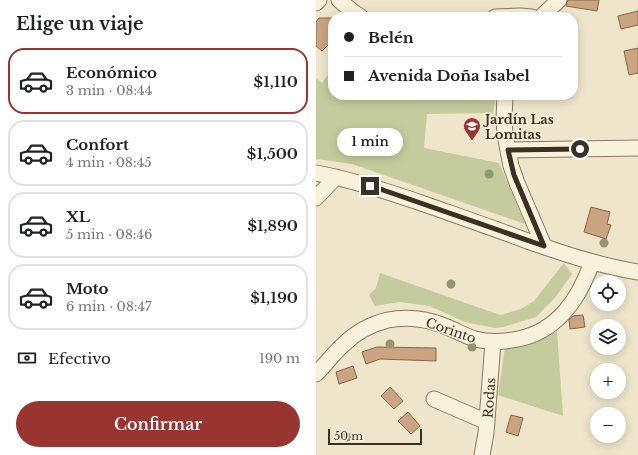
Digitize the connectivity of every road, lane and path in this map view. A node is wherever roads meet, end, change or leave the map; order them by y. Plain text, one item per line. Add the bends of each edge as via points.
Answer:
1 (319, 0) edge
2 (339, 0) edge
3 (559, 0) edge
4 (316, 3) edge
5 (354, 12) edge
6 (546, 12) edge
7 (505, 100) edge
8 (638, 148) edge
9 (508, 150) junction
10 (316, 173) edge
11 (336, 177) junction
12 (316, 198) edge
13 (544, 246) junction
14 (592, 262) junction
15 (638, 272) edge
16 (493, 342) junction
17 (316, 374) edge
18 (434, 399) dead end
19 (487, 422) junction
20 (482, 455) edge

1 - 4 street
2 - 5 street
3 - 6 street
7 - 9 street via 504,120
8 - 9 street
9 - 13 street via 514,175
10 - 11 street
11 - 12 street
11 - 13 street via 383,190
13 - 14 street
14 - 15 street
14 - 16 street, Corinto via 576,297 557,320 532,335
16 - 17 street, Corinto via 476,339 441,324 424,320 388,320 353,336
16 - 19 street, Rodas
18 - 19 street
19 - 20 street, Rodas

